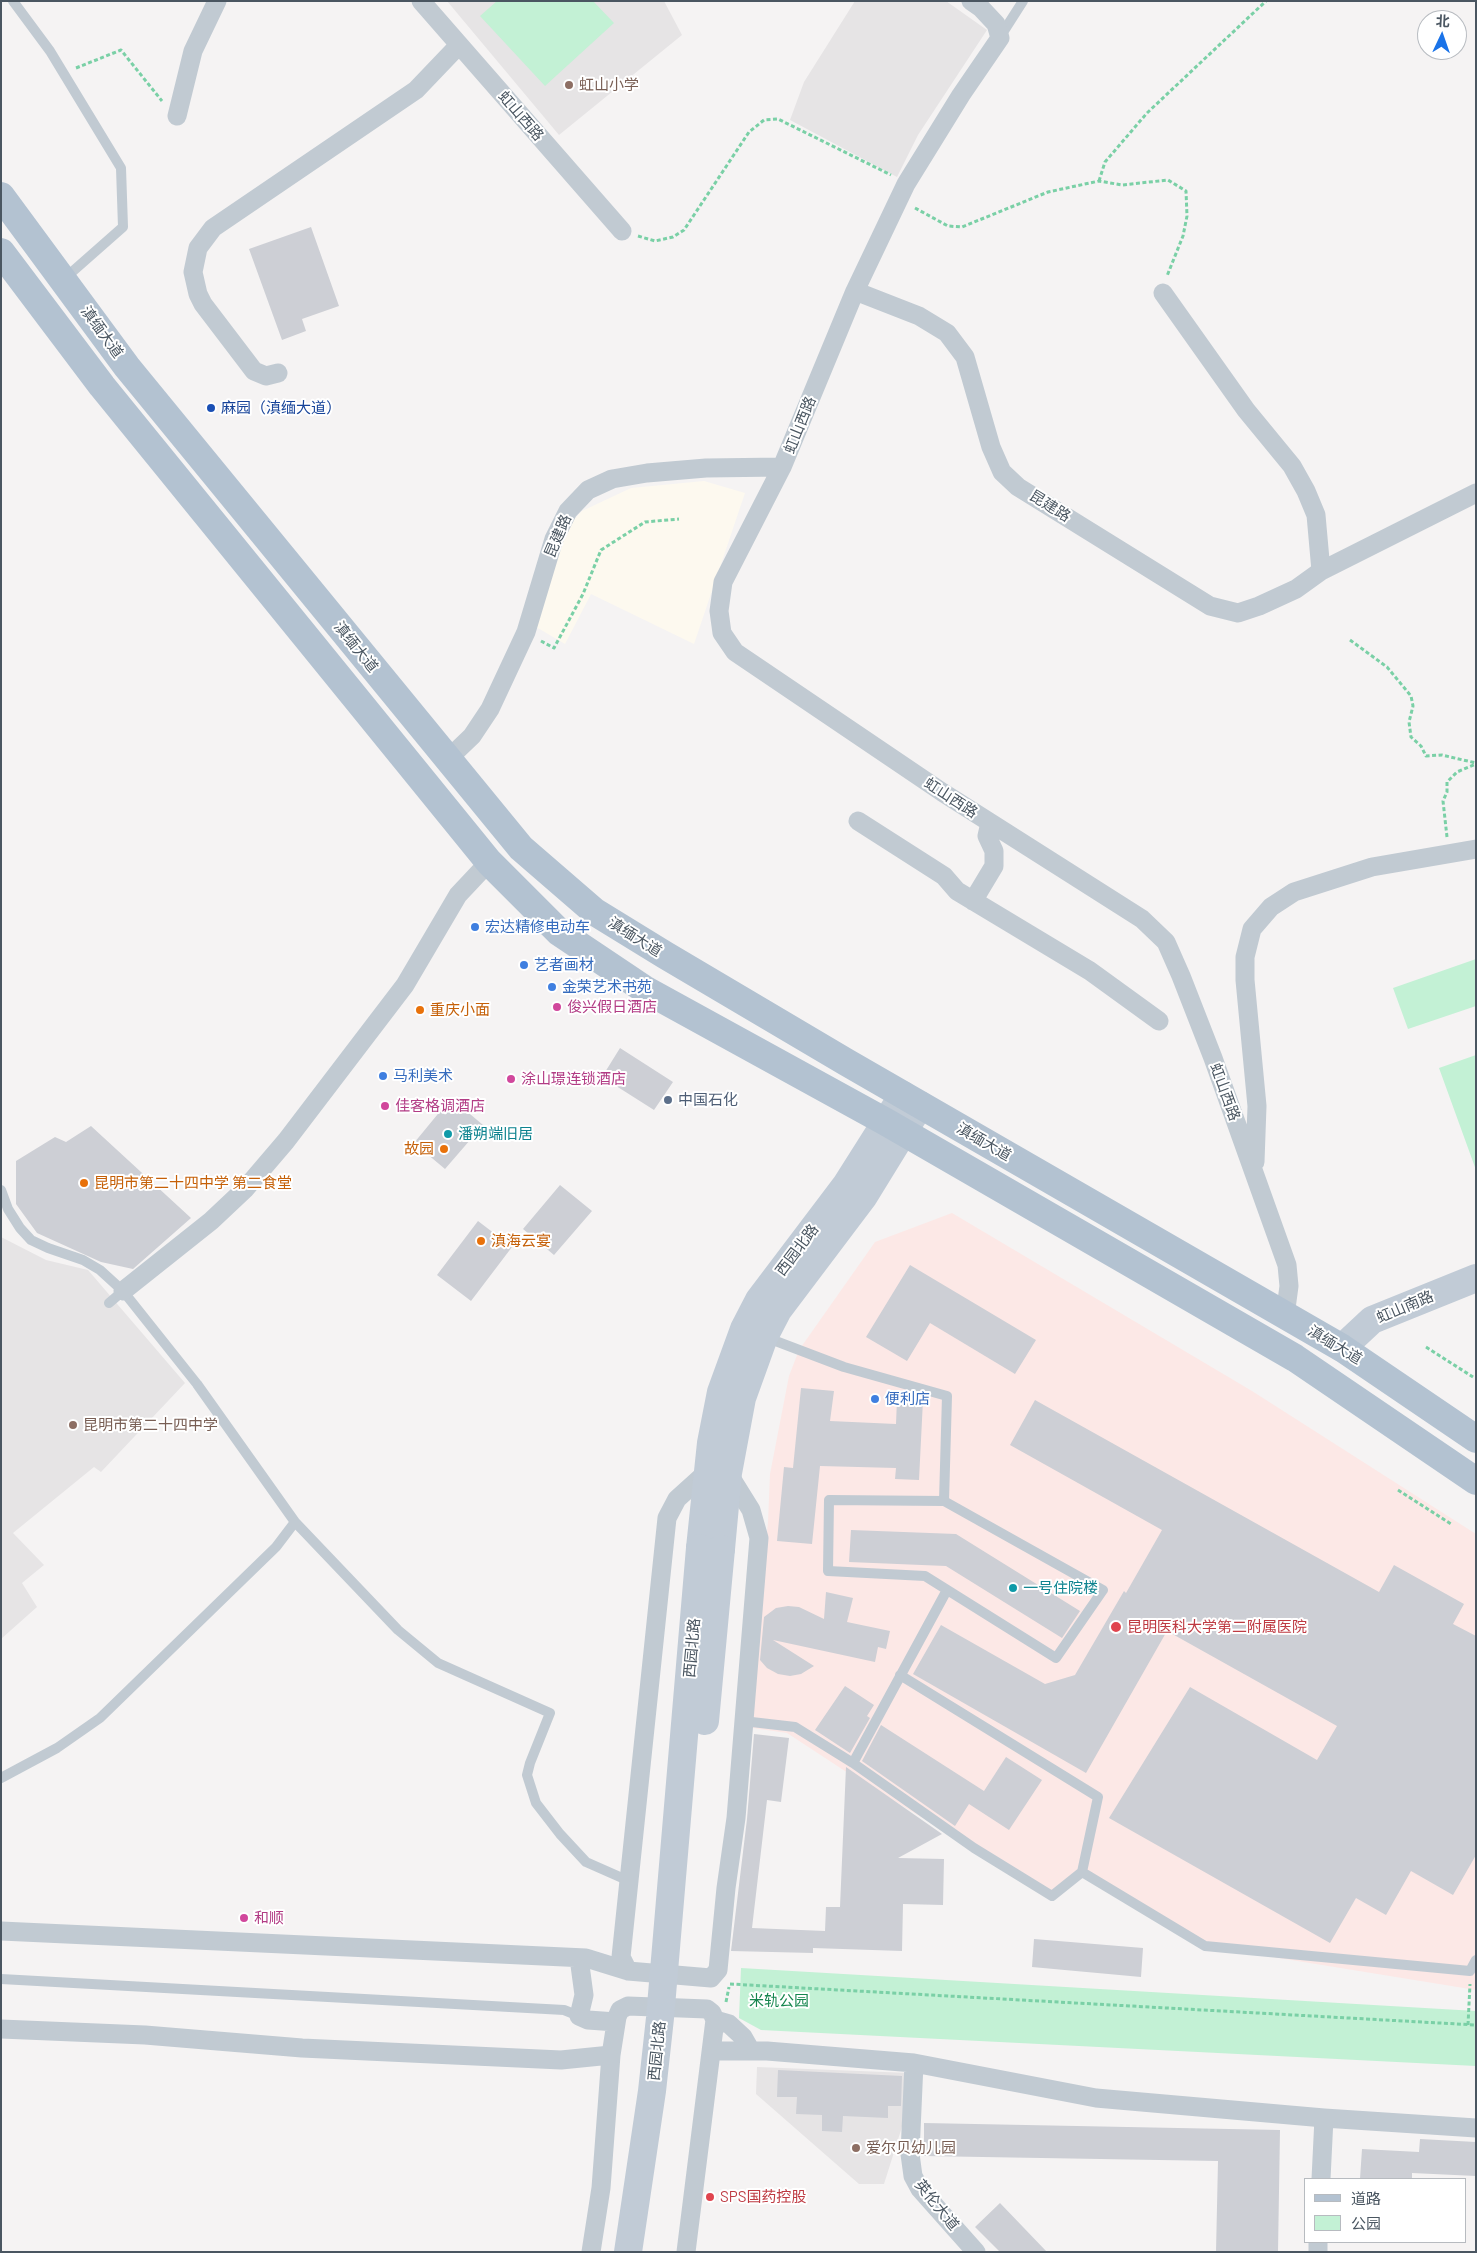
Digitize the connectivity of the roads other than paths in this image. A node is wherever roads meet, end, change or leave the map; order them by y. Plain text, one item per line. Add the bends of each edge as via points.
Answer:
1 (13, 1) edge
2 (217, 1) edge
3 (421, 1) edge
4 (971, 1) edge
5 (1023, 1) edge
6 (1000, 38) junction
7 (459, 45) junction
8 (177, 116) road end
9 (1, 196) edge
10 (622, 231) road end
11 (1, 252) edge
12 (63, 279) junction
13 (855, 291) junction
14 (1164, 294) road end
15 (278, 373) dead end
16 (782, 468) junction
17 (1476, 492) edge
18 (1321, 571) junction
19 (448, 759) junction
20 (858, 821) dead end
21 (990, 823) junction
22 (1476, 849) edge
23 (489, 862) junction
24 (973, 900) junction
25 (1159, 1021) dead end
26 (912, 1100) junction
27 (895, 1127) junction
28 (1254, 1171) junction
29 (1, 1190) edge
30 (1476, 1278) edge
31 (116, 1297) junction
32 (1285, 1316) junction
33 (764, 1337) junction
34 (1342, 1348) junction
35 (1476, 1439) edge
36 (718, 1472) junction
37 (1476, 1481) edge
38 (944, 1501) junction
39 (295, 1522) junction
40 (711, 1549) junction
41 (947, 1590) junction
42 (900, 1676) junction
43 (743, 1721) junction
44 (853, 1763) junction
45 (1, 1778) edge
46 (1082, 1872) junction
47 (629, 1881) junction
48 (1, 1931) edge
49 (579, 1958) junction
50 (1476, 1960) edge
51 (628, 1971) junction
52 (1, 1980) edge
53 (579, 2016) junction
54 (715, 2020) junction
55 (616, 2022) junction
56 (1, 2029) edge
57 (711, 2051) junction
58 (751, 2051) junction
59 (611, 2055) junction
60 (914, 2063) junction
61 (1324, 2118) junction
62 (1476, 2128) edge
63 (1321, 2178) edge
64 (591, 2252) edge
65 (628, 2252) edge
66 (647, 2252) edge
67 (686, 2252) edge
68 (976, 2252) edge

1 - 12 lane via 50,51 121,168 122,227
2 - 8 street via 193,51
3 - 7 street, 虹山西路
4 - 6 street via 996,24
5 - 6 lane
6 - 13 street, 虹山西路 via 896,191
7 - 10 street, 虹山西路
7 - 15 street via 416,90 213,228 198,248 193,272 203,304 254,371 266,376
9 - 12 main road, 滇缅大道
11 - 23 main road via 102,386
12 - 19 main road, 滇缅大道 via 127,367
13 - 16 street, 虹山西路
13 - 18 street, 昆建路 via 919,316 947,333 965,356 1002,472 1018,487 1210,606 1238,613 1296,589
14 - 18 street via 1246,410 1292,466 1316,515
16 - 19 street, 昆建路 via 647,472 612,479 588,490 568,510 554,539 526,632 490,709 472,736
16 - 21 street, 虹山西路 via 723,582 719,612 722,633 735,652
17 - 18 street, 昆建路
19 - 26 main road, 滇缅大道 via 521,848 595,912
20 - 24 street via 944,876 957,891
21 - 24 street via 987,836 994,851 994,866
21 - 28 street, 虹山西路 via 1142,919 1166,942
22 - 28 street via 1372,866 1294,892 1271,907 1252,929 1245,965 1256,1106
23 - 27 main road via 559,932 644,989
23 - 31 street via 458,896 405,985 245,1189 211,1221
24 - 25 street via 1090,971
26 - 27 main road, 西园北路
26 - 32 main road, 滇缅大道
27 - 33 main road, 西园北路 via 864,1196 778,1310
27 - 36 main road, 西园北路 via 759,1300 744,1329 721,1392 711,1443
27 - 37 main road via 1295,1358
28 - 32 street, 虹山西路 via 1287,1265 1289,1286
29 - 31 lane via 8,1209 31,1240 100,1270
30 - 34 main road, 虹山南路 via 1372,1320
31 - 39 lane via 197,1384
32 - 34 main road, 滇缅大道
33 - 36 main road, 西园北路
33 - 38 lane via 844,1367 946,1396
34 - 35 main road, 滇缅大道
36 - 40 main road, 西园北路
36 - 43 street via 751,1510 759,1538
36 - 47 street via 677,1499 667,1518
38 - 41 lane via 829,1500 828,1571 925,1576
38 - 41 lane via 1103,1590 1056,1658
39 - 45 lane via 276,1547 100,1718 57,1748
39 - 47 lane via 398,1630 438,1663 550,1713 527,1776 536,1803 586,1862
40 - 65 main road, 西园北路, bridge via 652,2091
40 - 66 main road, 西园北路, bridge via 678,2020
41 - 42 lane
42 - 44 lane
42 - 46 lane via 1098,1798
43 - 44 lane via 796,1727
43 - 51 street via 736,1818 718,1970 722,1980
44 - 46 lane via 974,1848 1052,1896
46 - 50 lane via 1205,1946 1470,1971
47 - 51 street via 621,1957
48 - 49 street
49 - 51 street
49 - 53 street via 584,1995
52 - 53 lane via 564,2010
53 - 55 street via 588,2020
54 - 55 street via 706,2009 628,2006 620,2010
54 - 57 street
54 - 58 street via 729,2024 743,2037
55 - 59 street
56 - 59 street via 561,2060
57 - 58 street
57 - 67 street
58 - 60 street
59 - 64 street via 601,2188
60 - 61 street via 1096,2098
60 - 68 street, 英伦大道 via 910,2154 913,2176 920,2189
61 - 62 street
61 - 63 street

